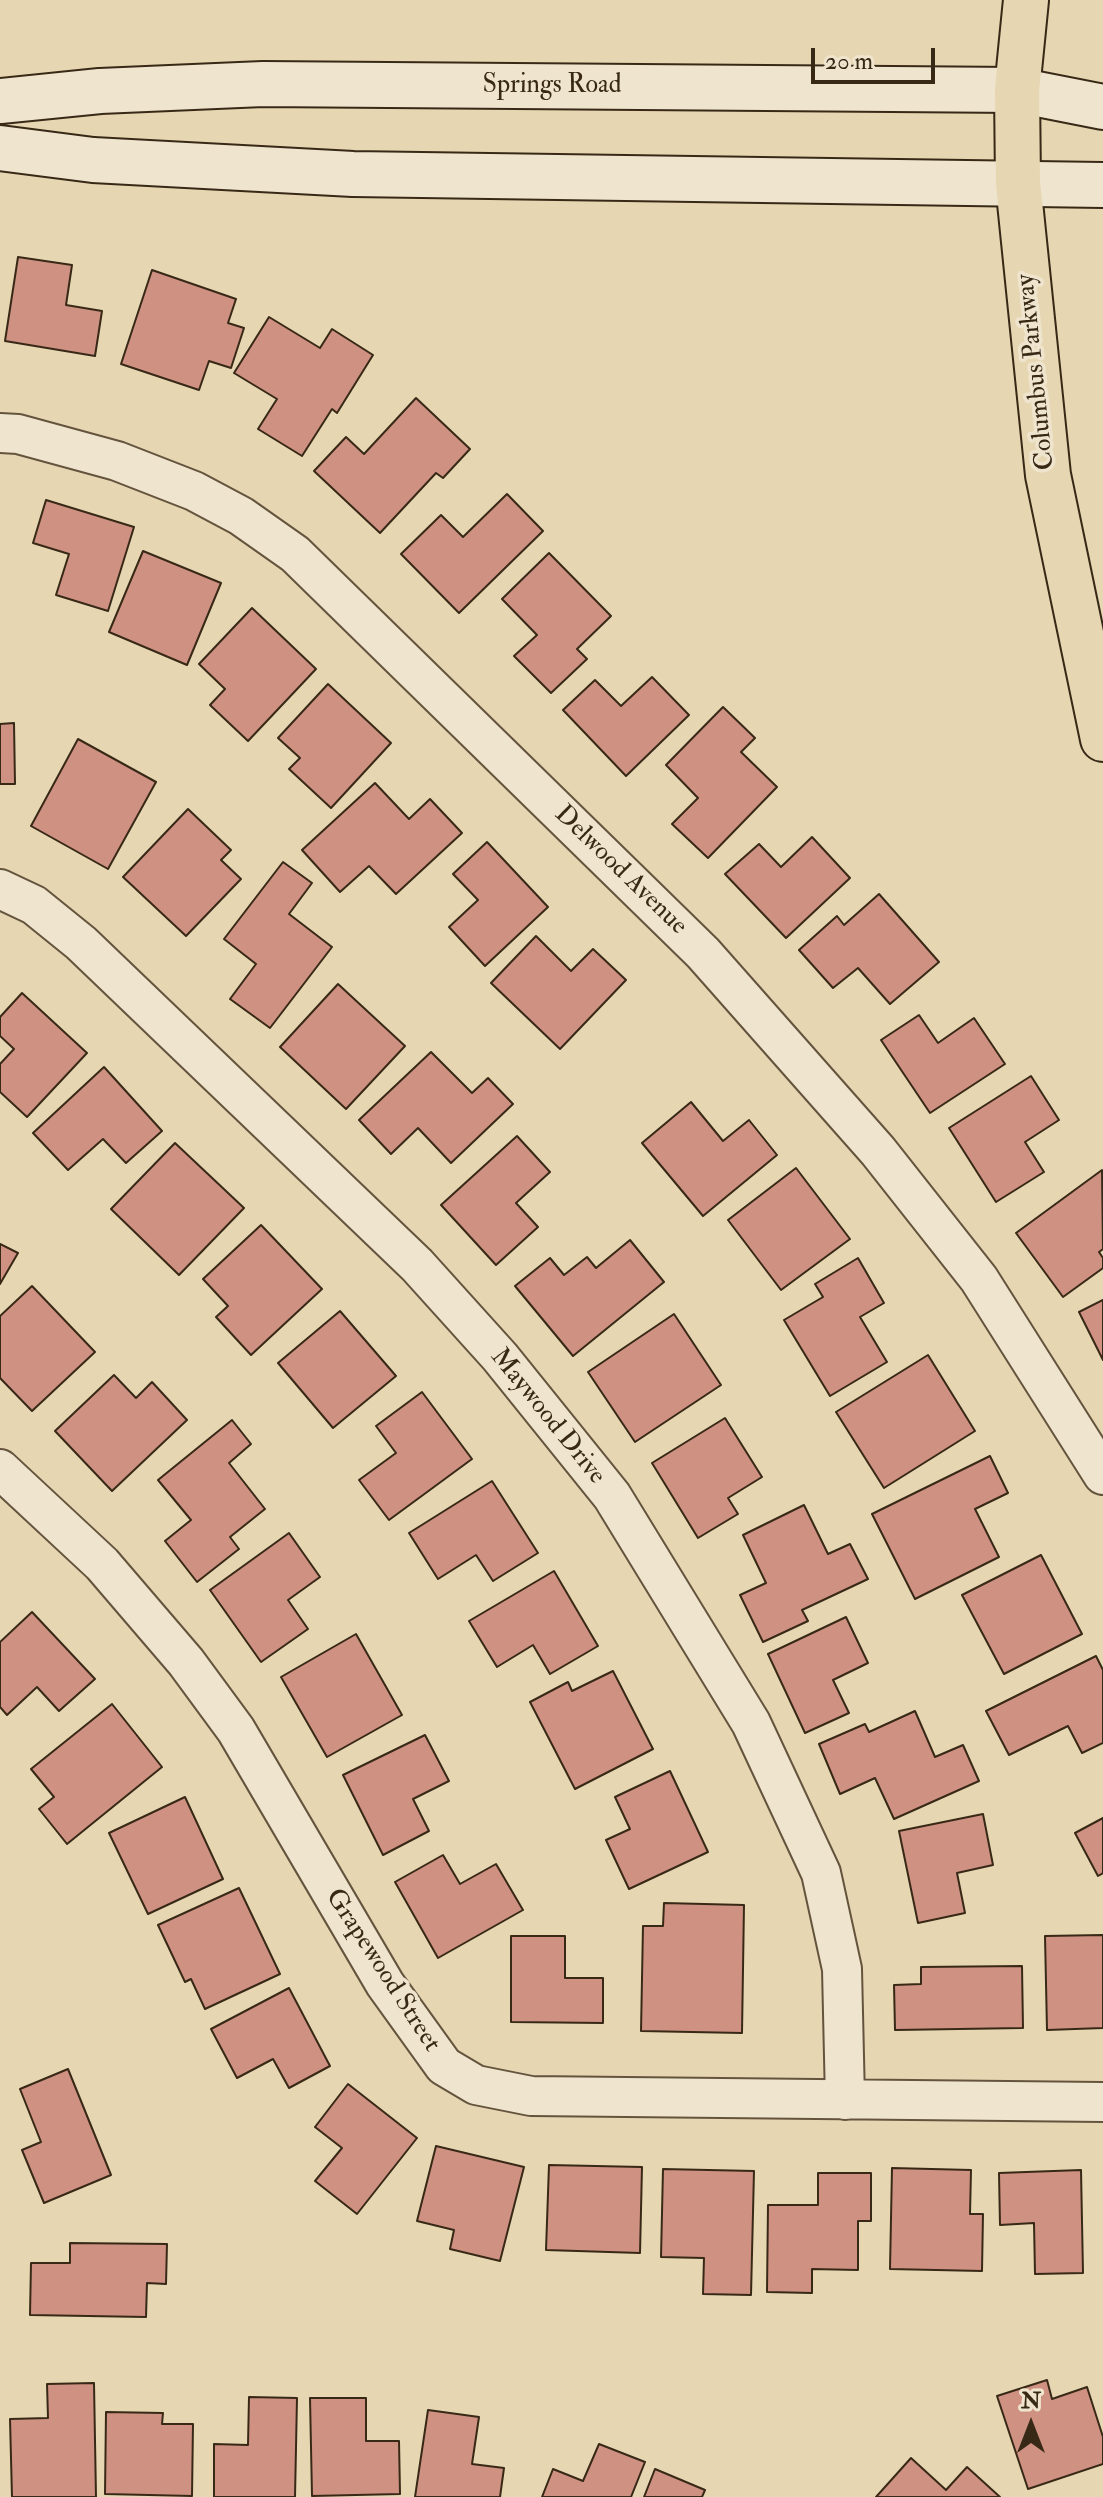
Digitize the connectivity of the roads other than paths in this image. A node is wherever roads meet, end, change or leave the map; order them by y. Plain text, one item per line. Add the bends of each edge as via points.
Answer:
1 (1026, 0) edge
2 (1017, 90) junction
3 (0, 101) edge
4 (1103, 107) edge
5 (0, 148) edge
6 (1018, 183) junction
7 (1103, 185) edge
8 (0, 433) edge
9 (1103, 739) edge
10 (0, 889) edge
11 (0, 1469) edge
12 (1103, 1475) edge
13 (845, 2100) junction
14 (1103, 2102) edge

1 - 2 main road, Columbus Parkway
2 - 3 main road, Springs Road via 263,84
2 - 4 main road, Springs Road
2 - 6 main road, Columbus Parkway
5 - 6 main road via 93,160 353,174
6 - 7 main road
6 - 9 main road, Columbus Parkway via 1048,475
8 - 12 street, Delwood Avenue via 117,461 181,486 241,516 295,554 703,953 868,1139 979,1279
10 - 13 street, Maywood Drive via 34,905 81,943 417,1265 500,1357 612,1496 751,1723 821,1873 842,1969
11 - 13 street, Grapewood Street via 102,1564 186,1662 236,1730 385,1984 444,2066 476,2085 531,2096
13 - 14 street, Grapewood Street

